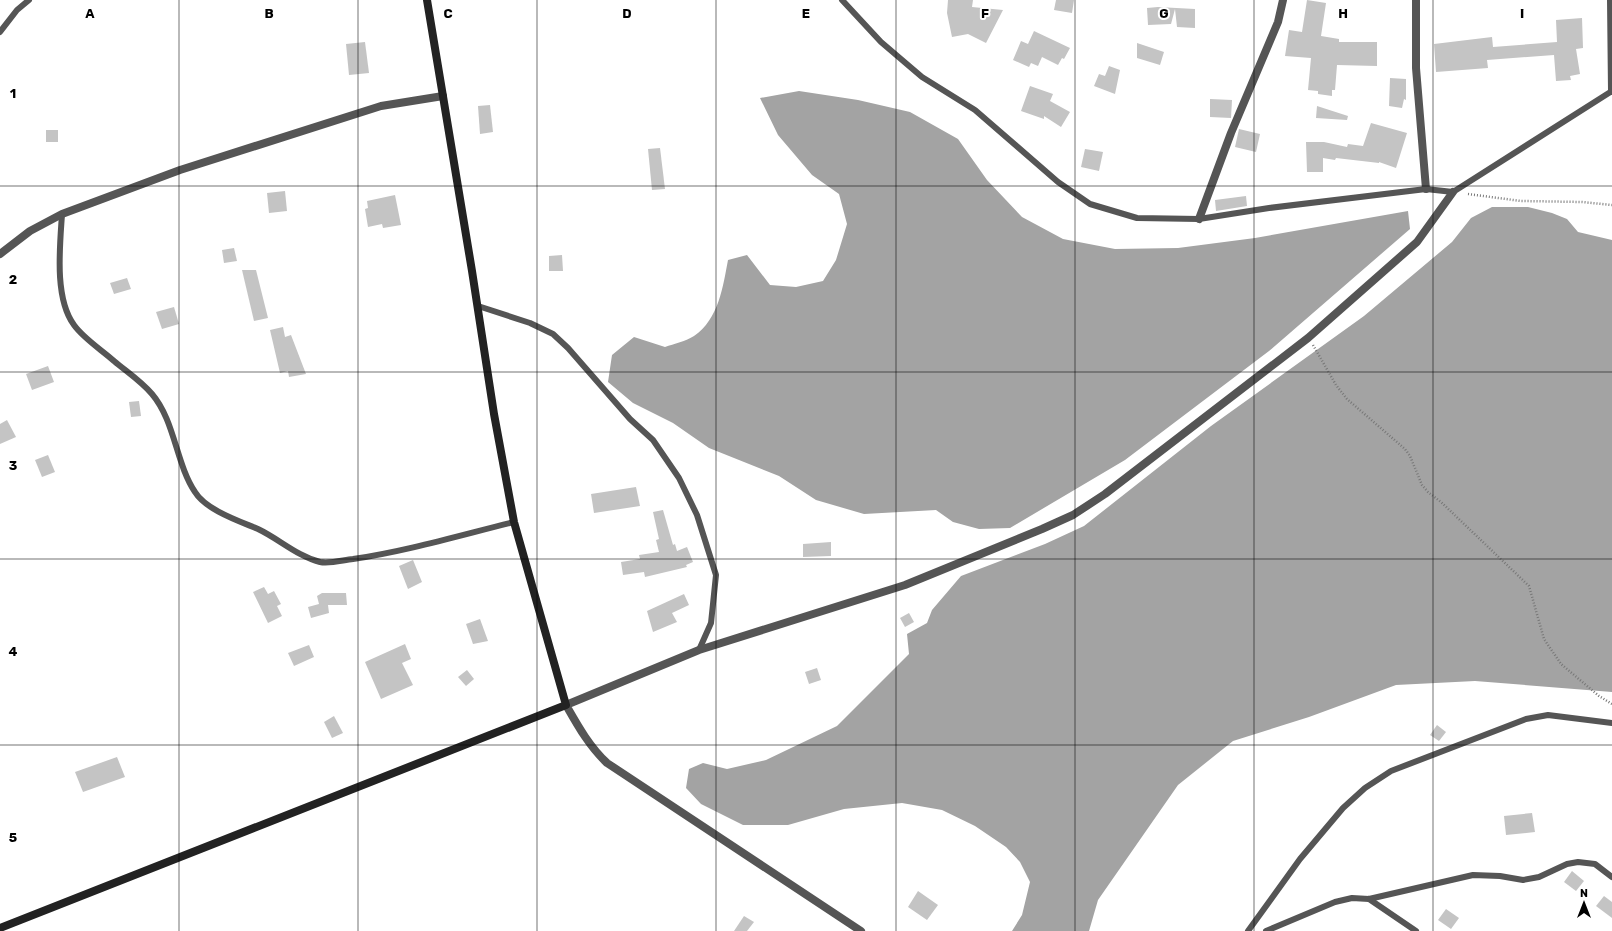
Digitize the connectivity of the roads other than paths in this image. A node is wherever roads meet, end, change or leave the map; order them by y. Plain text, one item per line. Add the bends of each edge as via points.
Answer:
1 (29, 0) edge
2 (427, 0) edge
3 (842, 0) edge
4 (1283, 0) edge
5 (1416, 0) edge
6 (1611, 0) edge
7 (0, 32) edge
8 (1612, 91) edge
9 (443, 96) junction
10 (1426, 190) junction
11 (1453, 192) junction
12 (62, 214) junction
13 (1199, 219) junction
14 (0, 254) edge
15 (478, 306) junction
16 (514, 522) junction
17 (699, 650) junction
18 (566, 705) junction
19 (1612, 724) edge
20 (1612, 877) edge
21 (1369, 899) junction
22 (0, 928) edge
23 (861, 931) edge
24 (1248, 931) edge
25 (1266, 931) edge
26 (1416, 931) edge

1 - 7 lane via 16,10
2 - 9 main road
3 - 13 lane via 881,42 922,77 975,110 1058,182 1090,204 1137,218
4 - 13 street via 1278,22 1231,133
5 - 10 street via 1416,68
6 - 8 street
8 - 11 lane
9 - 12 street via 381,106 180,170
9 - 15 main road
10 - 11 lane
10 - 13 lane via 1269,208
11 - 17 street via 1417,242 1308,338 1105,494 1073,515 905,585
12 - 14 street via 30,232
12 - 16 lane via 61,280 66,313 75,327 139,380 153,395 170,427 195,493 208,504 306,558 322,562 367,557
15 - 16 main road
15 - 17 lane via 530,323 553,334 652,440 679,478 697,514 716,575 711,623
16 - 18 main road
17 - 18 street
18 - 22 main road
18 - 23 street via 584,737 607,763
19 - 24 lane via 1548,715 1526,719 1391,771 1365,788 1343,808 1300,859
20 - 21 lane via 1595,864 1578,862 1566,864 1539,877 1523,880 1473,875
21 - 25 lane via 1352,898 1335,902
21 - 26 lane

